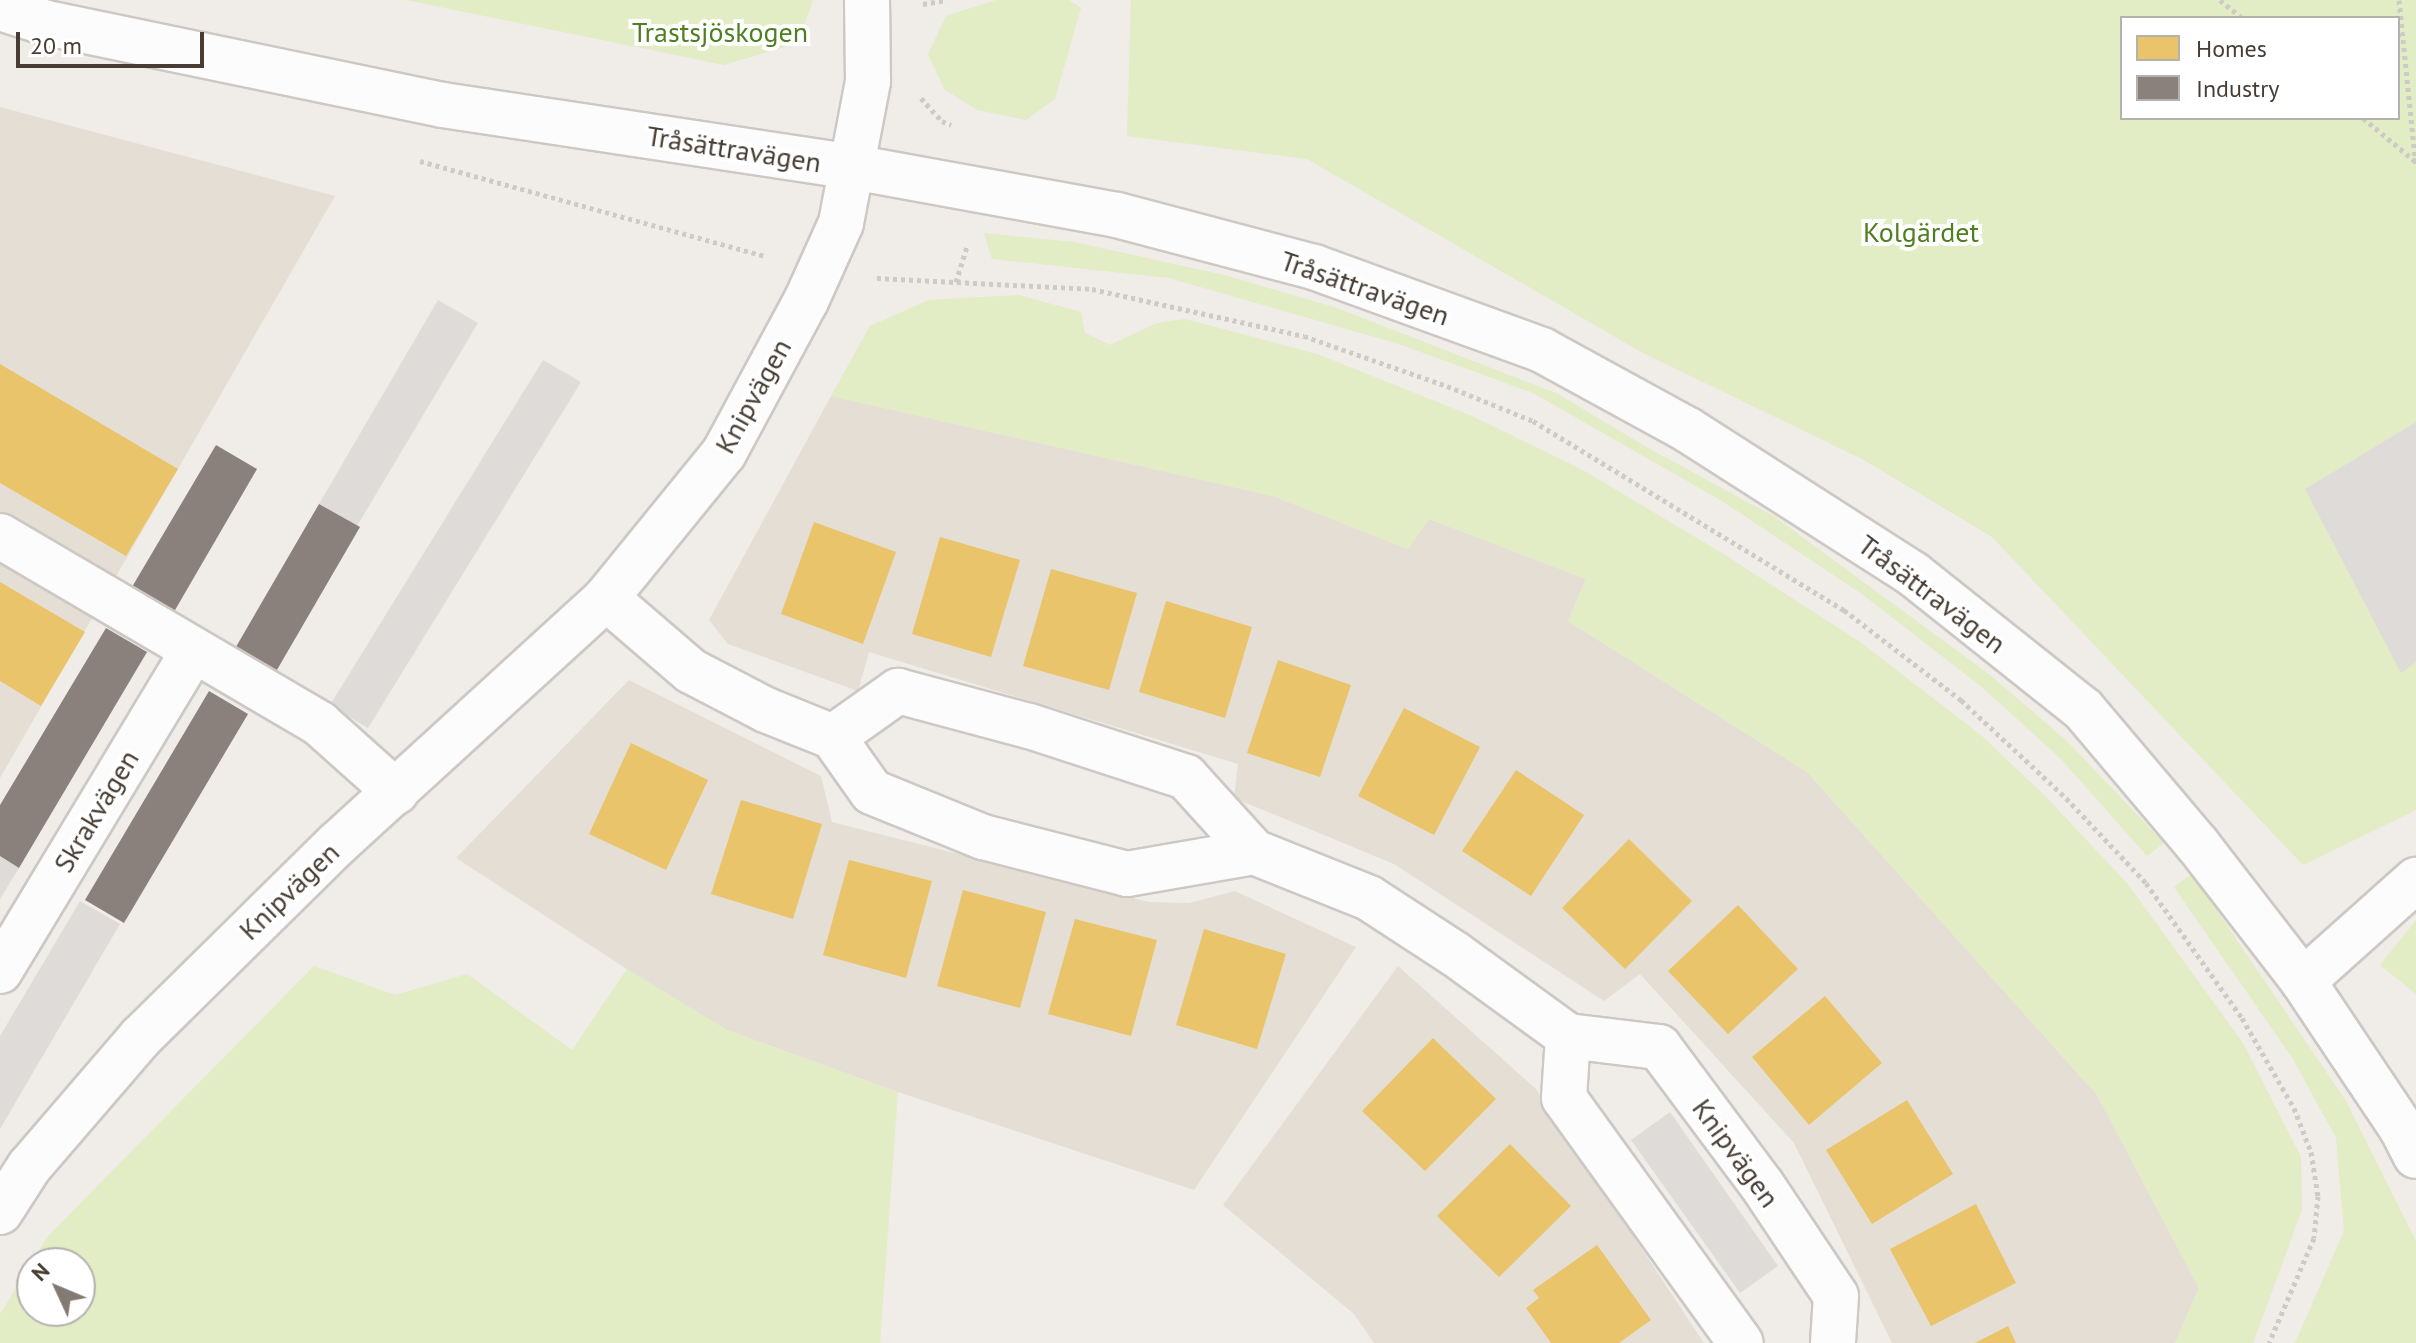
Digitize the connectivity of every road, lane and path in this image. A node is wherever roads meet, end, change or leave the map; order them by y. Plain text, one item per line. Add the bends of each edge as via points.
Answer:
1 (867, 0) edge
2 (2220, 0) edge
3 (2399, 0) edge
4 (0, 8) edge
5 (2240, 16) edge
6 (2365, 120) edge
7 (405, 157) dead end
8 (2415, 161) edge
9 (853, 167) junction
10 (2416, 167) edge
11 (821, 267) junction
12 (0, 536) edge
13 (606, 598) junction
14 (193, 651) junction
15 (833, 737) junction
16 (396, 792) junction
17 (1254, 852) junction
18 (2416, 880) edge
19 (0, 971) edge
20 (2303, 981) junction
21 (1568, 1036) junction
22 (2416, 1156) edge
23 (0, 1212) edge
24 (1741, 1343) edge
25 (1833, 1343) edge
26 (2269, 1343) edge

1 - 9 street, Knipvägen via 868,81
2 - 5 path
3 - 8 path
4 - 9 street, Tråsättravägen via 47,23 443,105
6 - 8 path
7 - 11 path via 743,252
8 - 10 path
9 - 11 street, Knipvägen via 841,223
9 - 20 street, Tråsättravägen via 1117,215 1314,267 1542,350 1688,430 1913,574 2083,709
11 - 13 street, Knipvägen via 724,453
11 - 26 path via 879,278 1092,289 1304,336 1533,421 1844,610 1961,700 2066,798 2146,883 2242,1018 2294,1108 2311,1152 2318,1196 2314,1238
12 - 14 street
13 - 15 street via 691,671
13 - 16 street, Knipvägen
14 - 16 street via 320,724
14 - 19 street, Skrakvägen
15 - 17 street via 872,792 983,837 1127,874
15 - 17 street, Knipvägen via 898,691 1015,722 1186,777
16 - 23 street, Knipvägen via 141,1037 29,1167
17 - 21 street, Knipvägen via 1369,898
18 - 20 street
20 - 22 street, Tråsättravägen
21 - 24 street via 1564,1098
21 - 25 street, Knipvägen via 1659,1047 1836,1296

